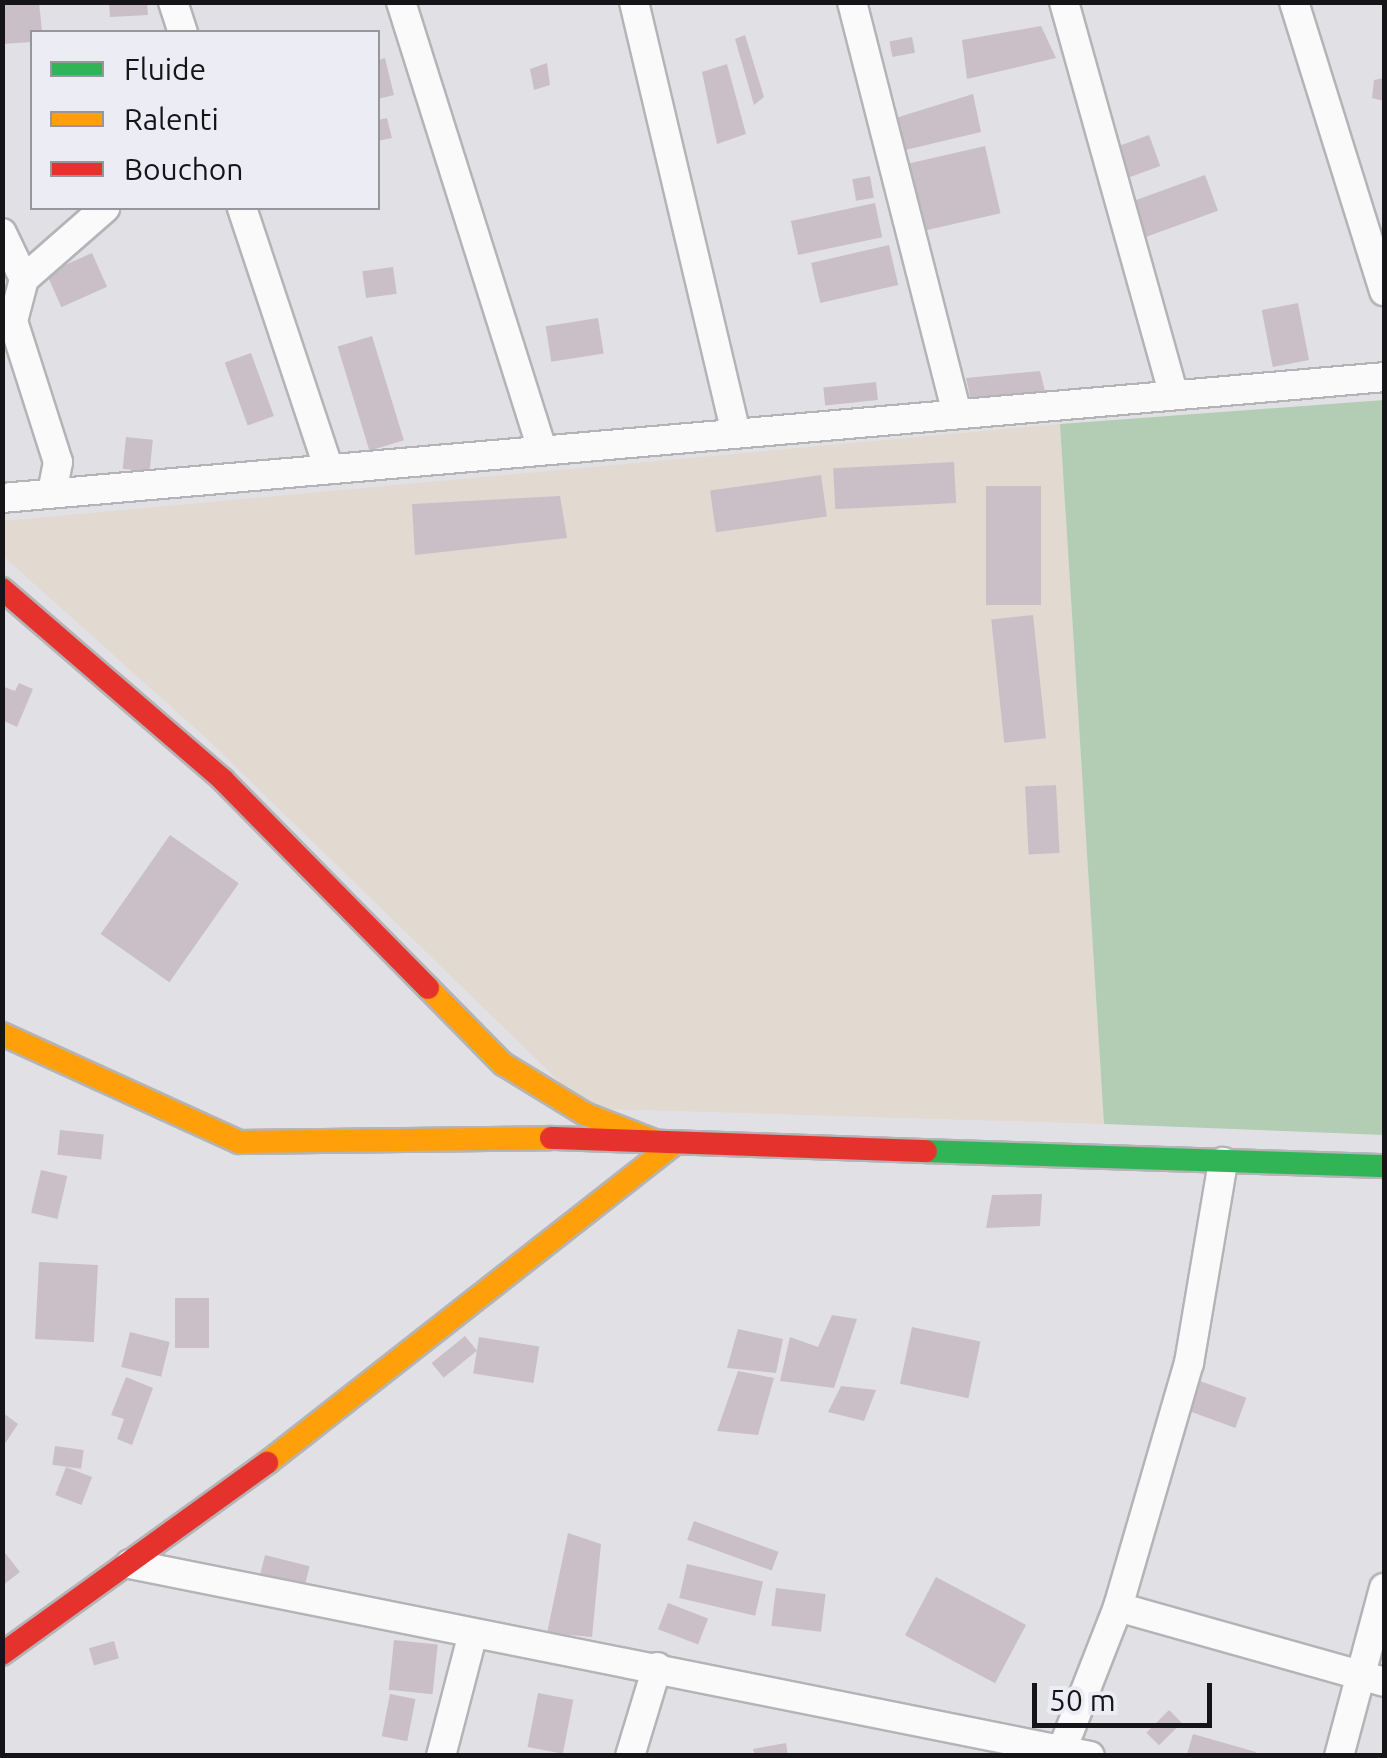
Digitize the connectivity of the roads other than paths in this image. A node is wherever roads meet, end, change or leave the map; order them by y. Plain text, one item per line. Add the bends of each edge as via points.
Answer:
1 (173, 2) edge
2 (401, 2) edge
3 (634, 2) edge
4 (852, 2) edge
5 (1064, 2) edge
6 (1294, 2) edge
7 (182, 30) edge
8 (102, 210) edge
9 (245, 218) edge
10 (2, 233) edge
11 (24, 280) junction
12 (1384, 292) edge
13 (1384, 377) edge
14 (1174, 395) junction
15 (957, 414) junction
16 (736, 434) junction
17 (542, 450) junction
18 (329, 469) junction
19 (52, 494) junction
20 (2, 498) edge
21 (2, 589) edge
22 (2, 1034) edge
23 (670, 1147) junction
24 (1223, 1162) junction
25 (1384, 1166) edge
26 (130, 1564) junction
27 (1384, 1588) edge
28 (1118, 1608) junction
29 (473, 1633) junction
30 (2, 1654) edge
31 (658, 1667) junction
32 (1373, 1680) edge
33 (1062, 1750) junction
34 (440, 1756) edge
35 (630, 1756) edge
36 (1090, 1756) edge
37 (1339, 1756) edge

1 - 7 street
2 - 17 street
3 - 16 street
4 - 15 street
5 - 14 street
6 - 12 street
8 - 11 street
9 - 18 street
10 - 11 street
11 - 19 street via 13,322 58,462
13 - 14 street
14 - 15 street
15 - 16 street
16 - 17 street
17 - 18 street
18 - 19 street
19 - 20 street
21 - 23 street via 223,780 502,1064 585,1114
22 - 23 street via 239,1142 464,1135
23 - 24 street
23 - 26 street via 392,1372
24 - 25 street
24 - 28 street via 1189,1363
26 - 29 street
26 - 30 street
27 - 32 street
28 - 32 street
28 - 33 street
29 - 31 street
29 - 34 street
31 - 33 street
31 - 35 street
32 - 37 street
33 - 36 street

